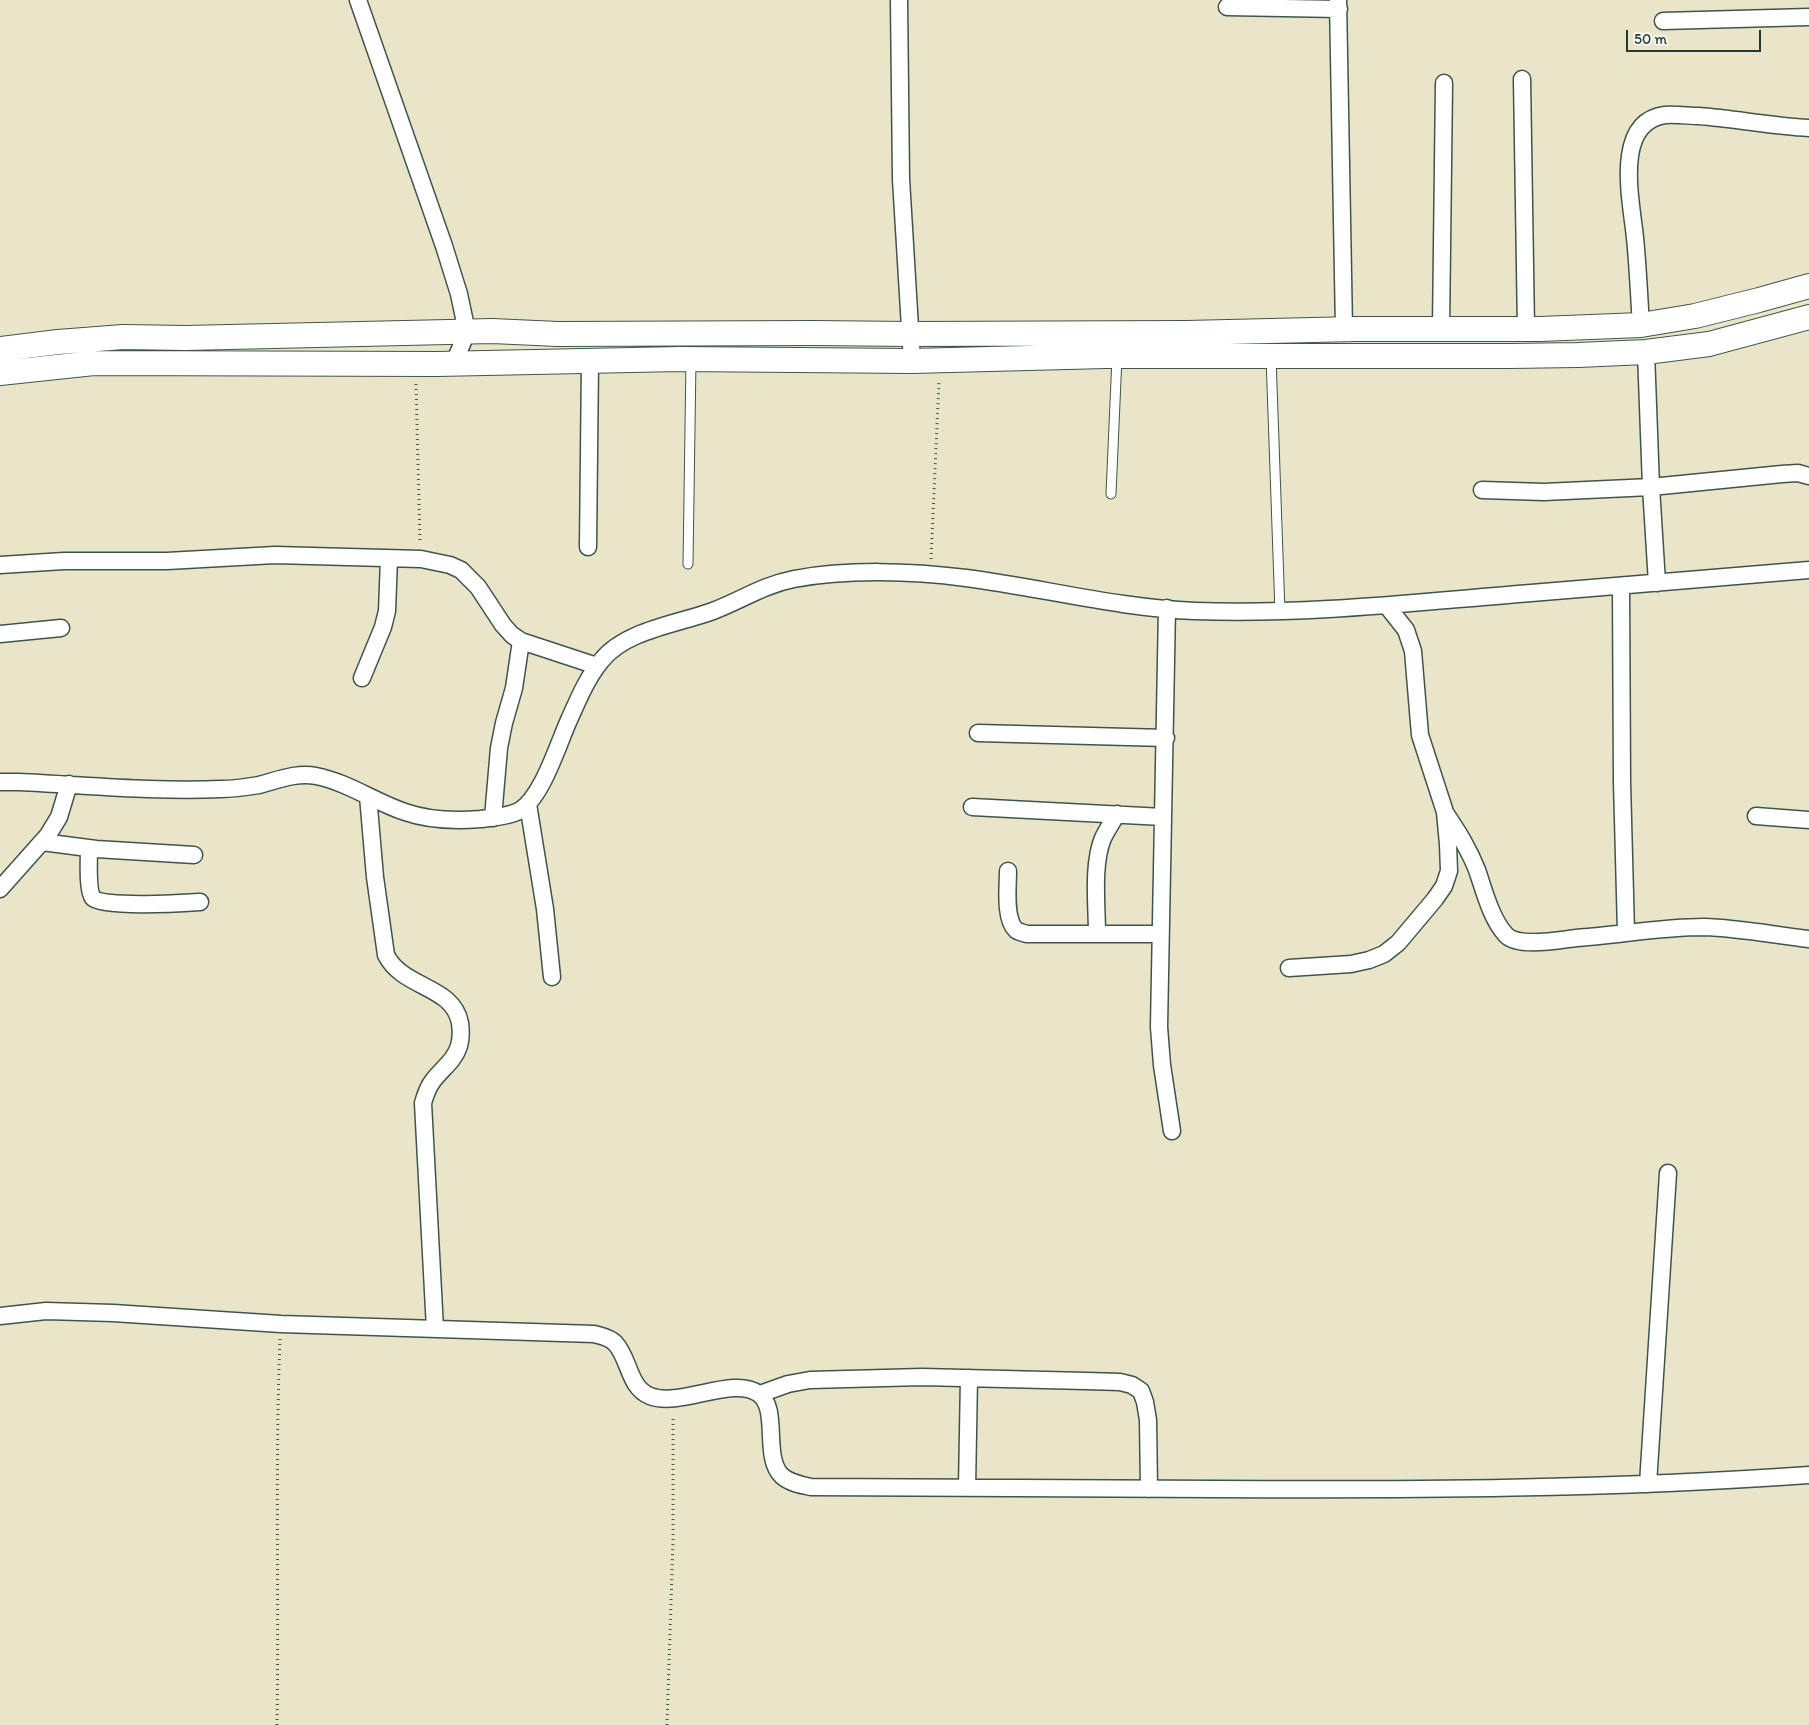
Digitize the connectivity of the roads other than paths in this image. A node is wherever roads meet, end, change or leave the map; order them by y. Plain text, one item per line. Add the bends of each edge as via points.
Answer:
1 (358, 0) edge
2 (899, 0) edge
3 (1338, 4) edge
4 (1227, 7) dead end
5 (1809, 17) edge
6 (1663, 21) dead end
7 (1522, 79) dead end
8 (1444, 83) dead end
9 (1809, 128) edge
10 (1809, 286) edge
11 (1809, 317) edge
12 (1641, 325) junction
13 (1344, 329) junction
14 (1441, 329) junction
15 (1526, 329) junction
16 (468, 343) junction
17 (911, 348) junction
18 (0, 349) edge
19 (1646, 352) junction
20 (1117, 356) junction
21 (1271, 356) junction
22 (690, 360) junction
23 (590, 361) junction
24 (0, 373) edge
25 (1809, 476) edge
26 (1651, 487) junction
27 (1482, 490) dead end
28 (1111, 494) dead end
29 (588, 547) dead end
30 (389, 559) junction
31 (688, 564) dead end
32 (0, 565) edge
33 (1809, 570) edge
34 (1657, 583) junction
35 (1621, 586) junction
36 (1387, 606) junction
37 (1167, 608) junction
38 (1280, 612) junction
39 (62, 628) dead end
40 (0, 634) edge
41 (522, 641) junction
42 (597, 666) junction
43 (362, 678) dead end
44 (978, 733) dead end
45 (1166, 738) junction
46 (0, 782) edge
47 (69, 784) junction
48 (368, 796) junction
49 (528, 804) junction
50 (972, 807) dead end
51 (1445, 812) junction
52 (1117, 814) junction
53 (1756, 816) dead end
54 (1163, 817) junction
55 (493, 818) junction
56 (1809, 820) edge
57 (42, 842) junction
58 (89, 848) junction
59 (194, 855) dead end
60 (1008, 871) dead end
61 (0, 889) edge
62 (200, 902) dead end
63 (1626, 932) junction
64 (1098, 934) junction
65 (1160, 934) junction
66 (1809, 939) edge
67 (1289, 968) dead end
68 (552, 977) dead end
69 (1172, 1131) dead end
70 (1668, 1173) dead end
71 (0, 1316) edge
72 (434, 1329) junction
73 (968, 1378) junction
74 (760, 1394) junction
75 (1809, 1475) edge
76 (1648, 1484) junction
77 (967, 1488) junction
78 (1149, 1489) junction

1 - 16 street via 444,246 459,294
2 - 17 street via 901,179
3 - 4 street
3 - 13 street
5 - 6 street
7 - 15 street
8 - 14 street
9 - 12 street via 1666,115 1643,126 1628,161
10 - 12 street via 1695,316
11 - 19 street via 1709,344
12 - 15 street
13 - 14 street
13 - 17 street via 1186,333
14 - 15 street
16 - 17 street via 558,334 813,333
16 - 18 street via 123,337
16 - 23 street
16 - 24 street via 415,364 94,363
17 - 20 street via 940,360
17 - 22 street
19 - 21 street via 1510,356
19 - 26 street
20 - 21 street
20 - 28 lane
21 - 38 lane
22 - 23 street
22 - 31 lane
23 - 29 street
25 - 26 street via 1782,474
26 - 27 street via 1544,492
26 - 34 street
30 - 32 street via 275,555 167,562 64,561
30 - 41 street via 421,559 461,570 478,587 503,625
30 - 43 street via 387,611
33 - 34 street
34 - 35 street
35 - 36 street
35 - 63 street
36 - 38 street
36 - 51 street via 1406,630 1413,651 1420,735
37 - 38 street
37 - 42 street via 965,578 825,575 767,586 720,608 635,636 604,656
37 - 45 street
39 - 40 street
41 - 42 street
41 - 55 street via 499,748
42 - 49 street via 570,716 538,790
44 - 45 street
45 - 54 street
46 - 47 street
47 - 48 street via 172,790 223,789 312,775
47 - 57 street via 59,817
48 - 55 street via 408,813 429,817
48 - 72 street via 386,956 403,975 452,1004 461,1029 460,1044 453,1060 432,1081 423,1103
49 - 55 street via 519,811
49 - 68 street
50 - 52 street
51 - 63 street via 1468,849 1500,926 1515,942
51 - 67 street via 1449,871 1444,886 1398,943 1369,960
52 - 54 street
52 - 64 street via 1099,852
53 - 56 street
54 - 65 street
57 - 58 street
57 - 61 street
58 - 59 street
58 - 62 street via 90,890 97,902
60 - 64 street via 1008,909 1011,924 1017,931 1027,934
63 - 66 street via 1706,927
64 - 65 street
65 - 69 street via 1159,1026
70 - 76 street
71 - 72 street via 46,1311 97,1312 281,1324
72 - 74 street via 594,1334 615,1343 639,1388 659,1399 738,1388
73 - 74 street via 810,1380
73 - 77 street
73 - 78 street via 1086,1380 1132,1385 1141,1391 1148,1420
74 - 77 street via 767,1404 776,1467 783,1477 794,1483 811,1487
75 - 76 street
76 - 78 street via 1543,1488
77 - 78 street

